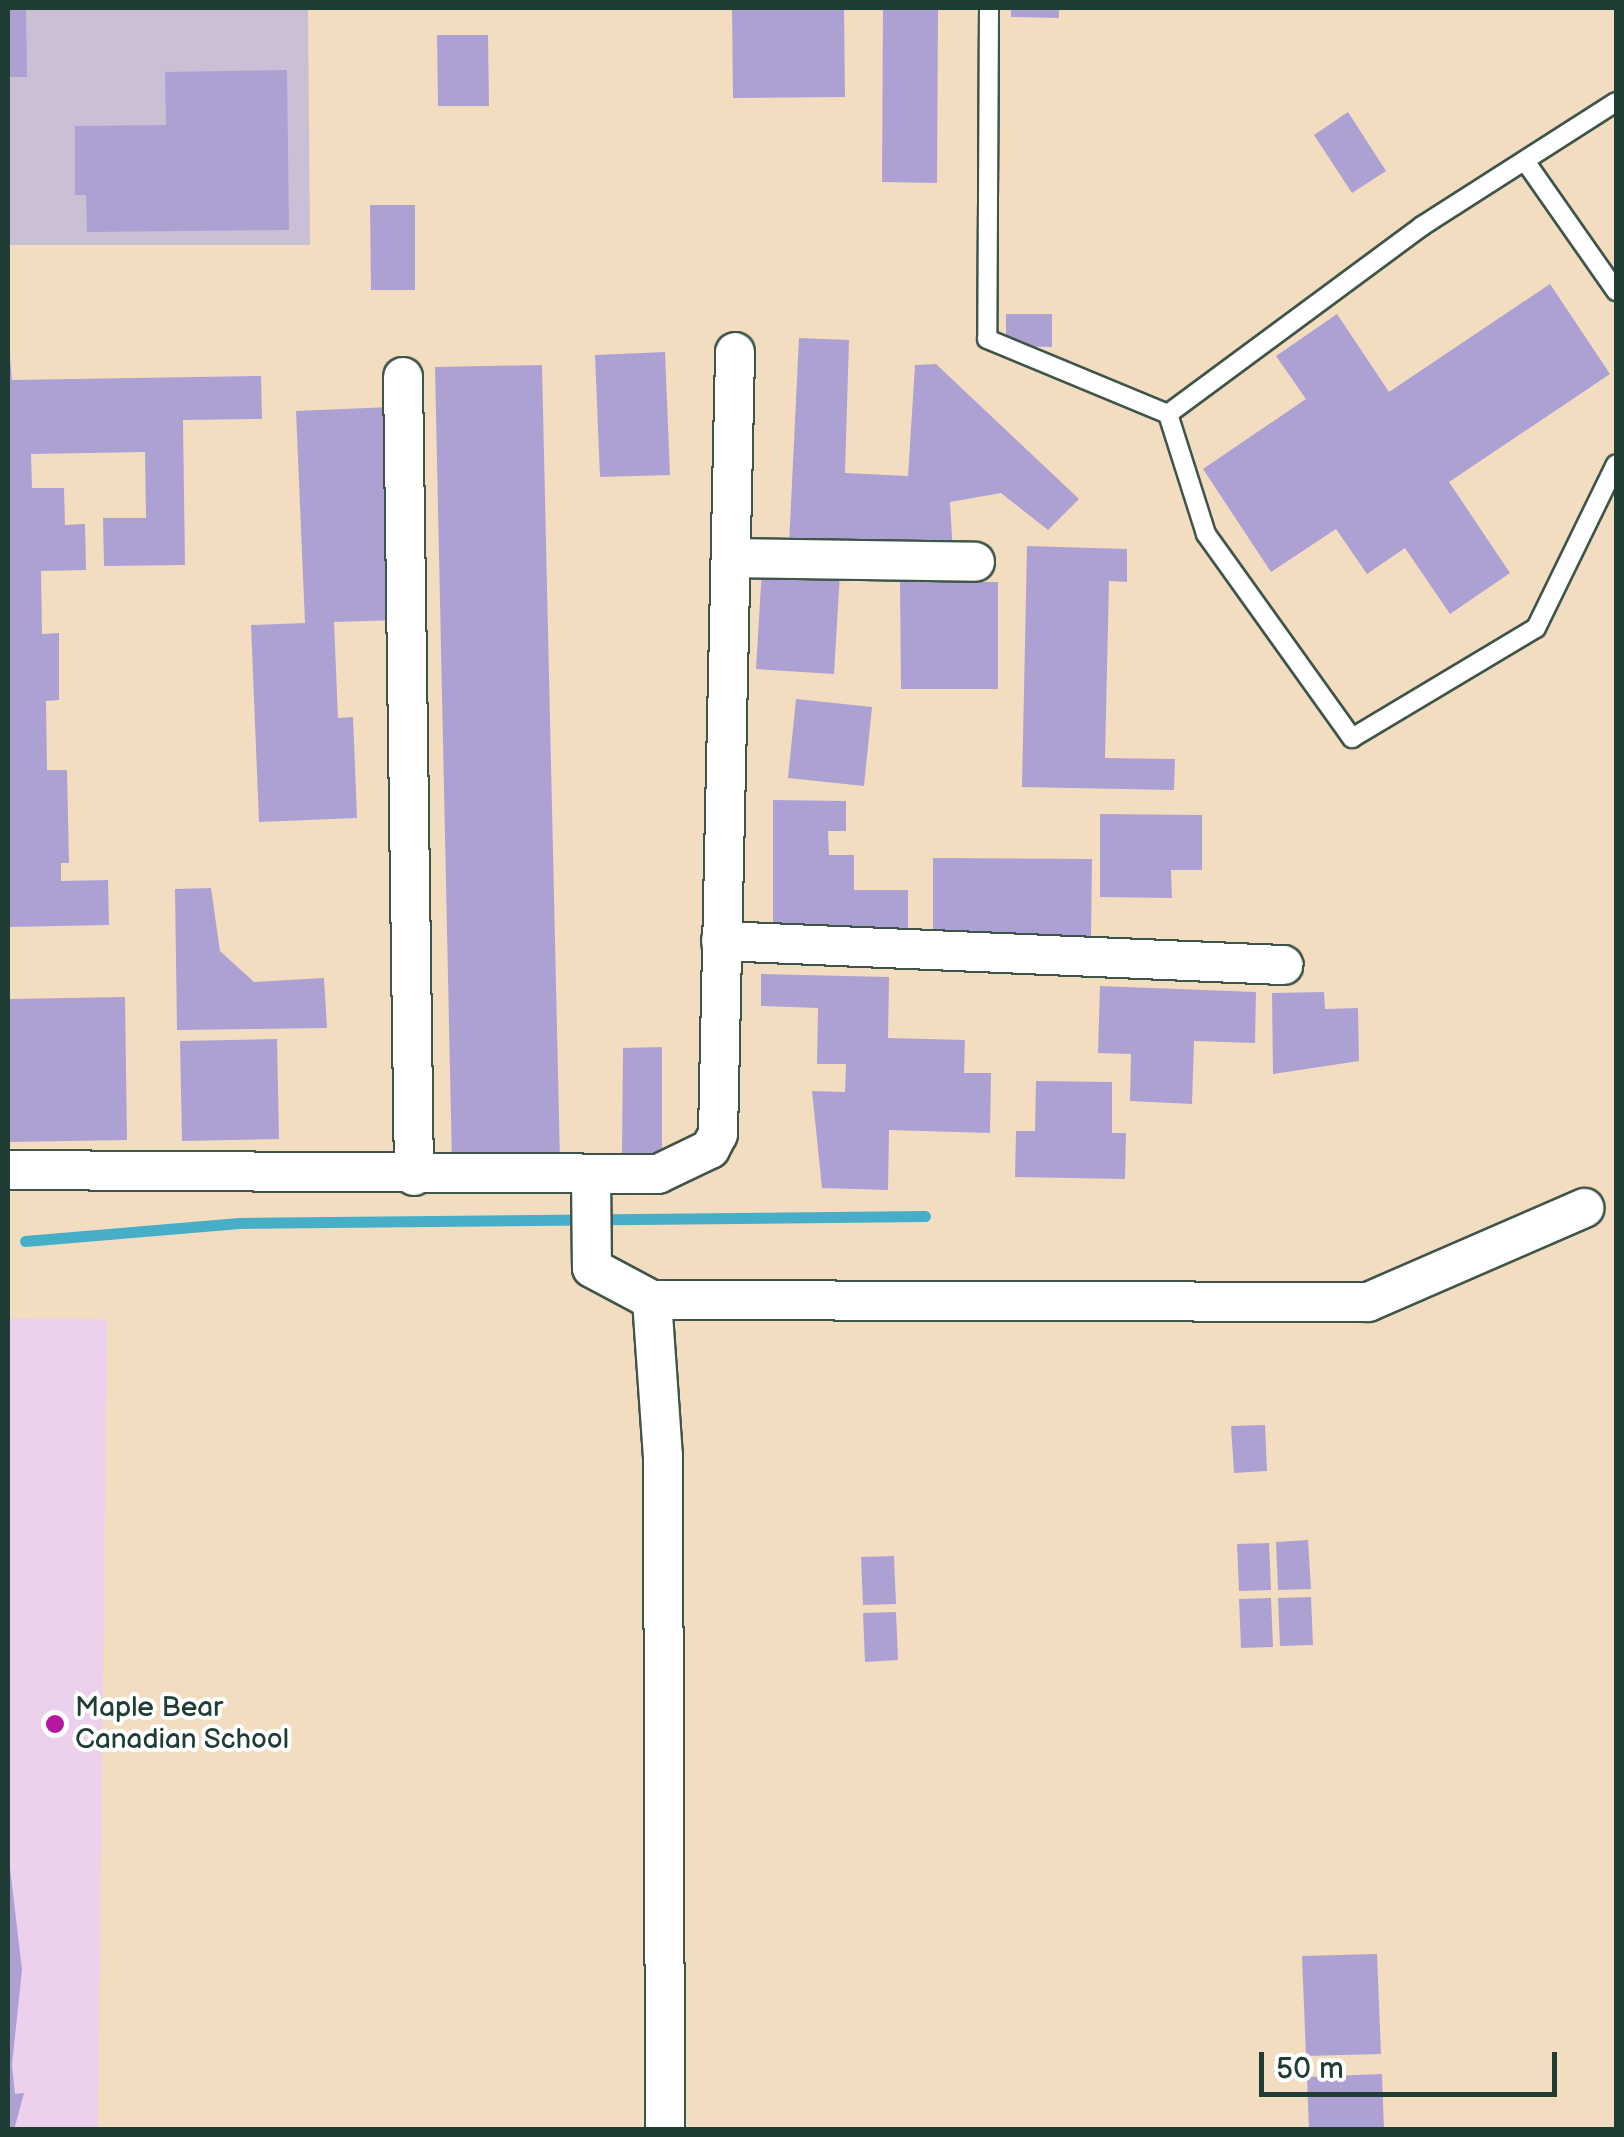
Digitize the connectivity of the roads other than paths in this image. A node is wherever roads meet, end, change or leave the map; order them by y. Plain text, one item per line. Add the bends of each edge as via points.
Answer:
1 (989, 8) edge
2 (1616, 102) edge
3 (1525, 161) junction
4 (1616, 291) edge
5 (735, 352) dead end
6 (403, 377) dead end
7 (1168, 414) junction
8 (1616, 464) edge
9 (732, 558) junction
10 (975, 562) dead end
11 (721, 941) junction
12 (1283, 965) dead end
13 (8, 1170) edge
14 (590, 1175) junction
15 (414, 1176) junction
16 (1584, 1208) dead end
17 (652, 1300) junction
18 (665, 2130) edge

1 - 7 lane via 987,338
2 - 3 lane
3 - 4 lane
3 - 7 lane
5 - 9 street
6 - 15 street
7 - 8 lane via 1206,534 1352,738 1536,628
9 - 10 street
9 - 11 street
11 - 12 street
11 - 14 street via 718,1134 678,1169
13 - 15 street
14 - 15 street
14 - 17 street via 592,1268
16 - 17 street via 1368,1302
17 - 18 street via 663,1456

